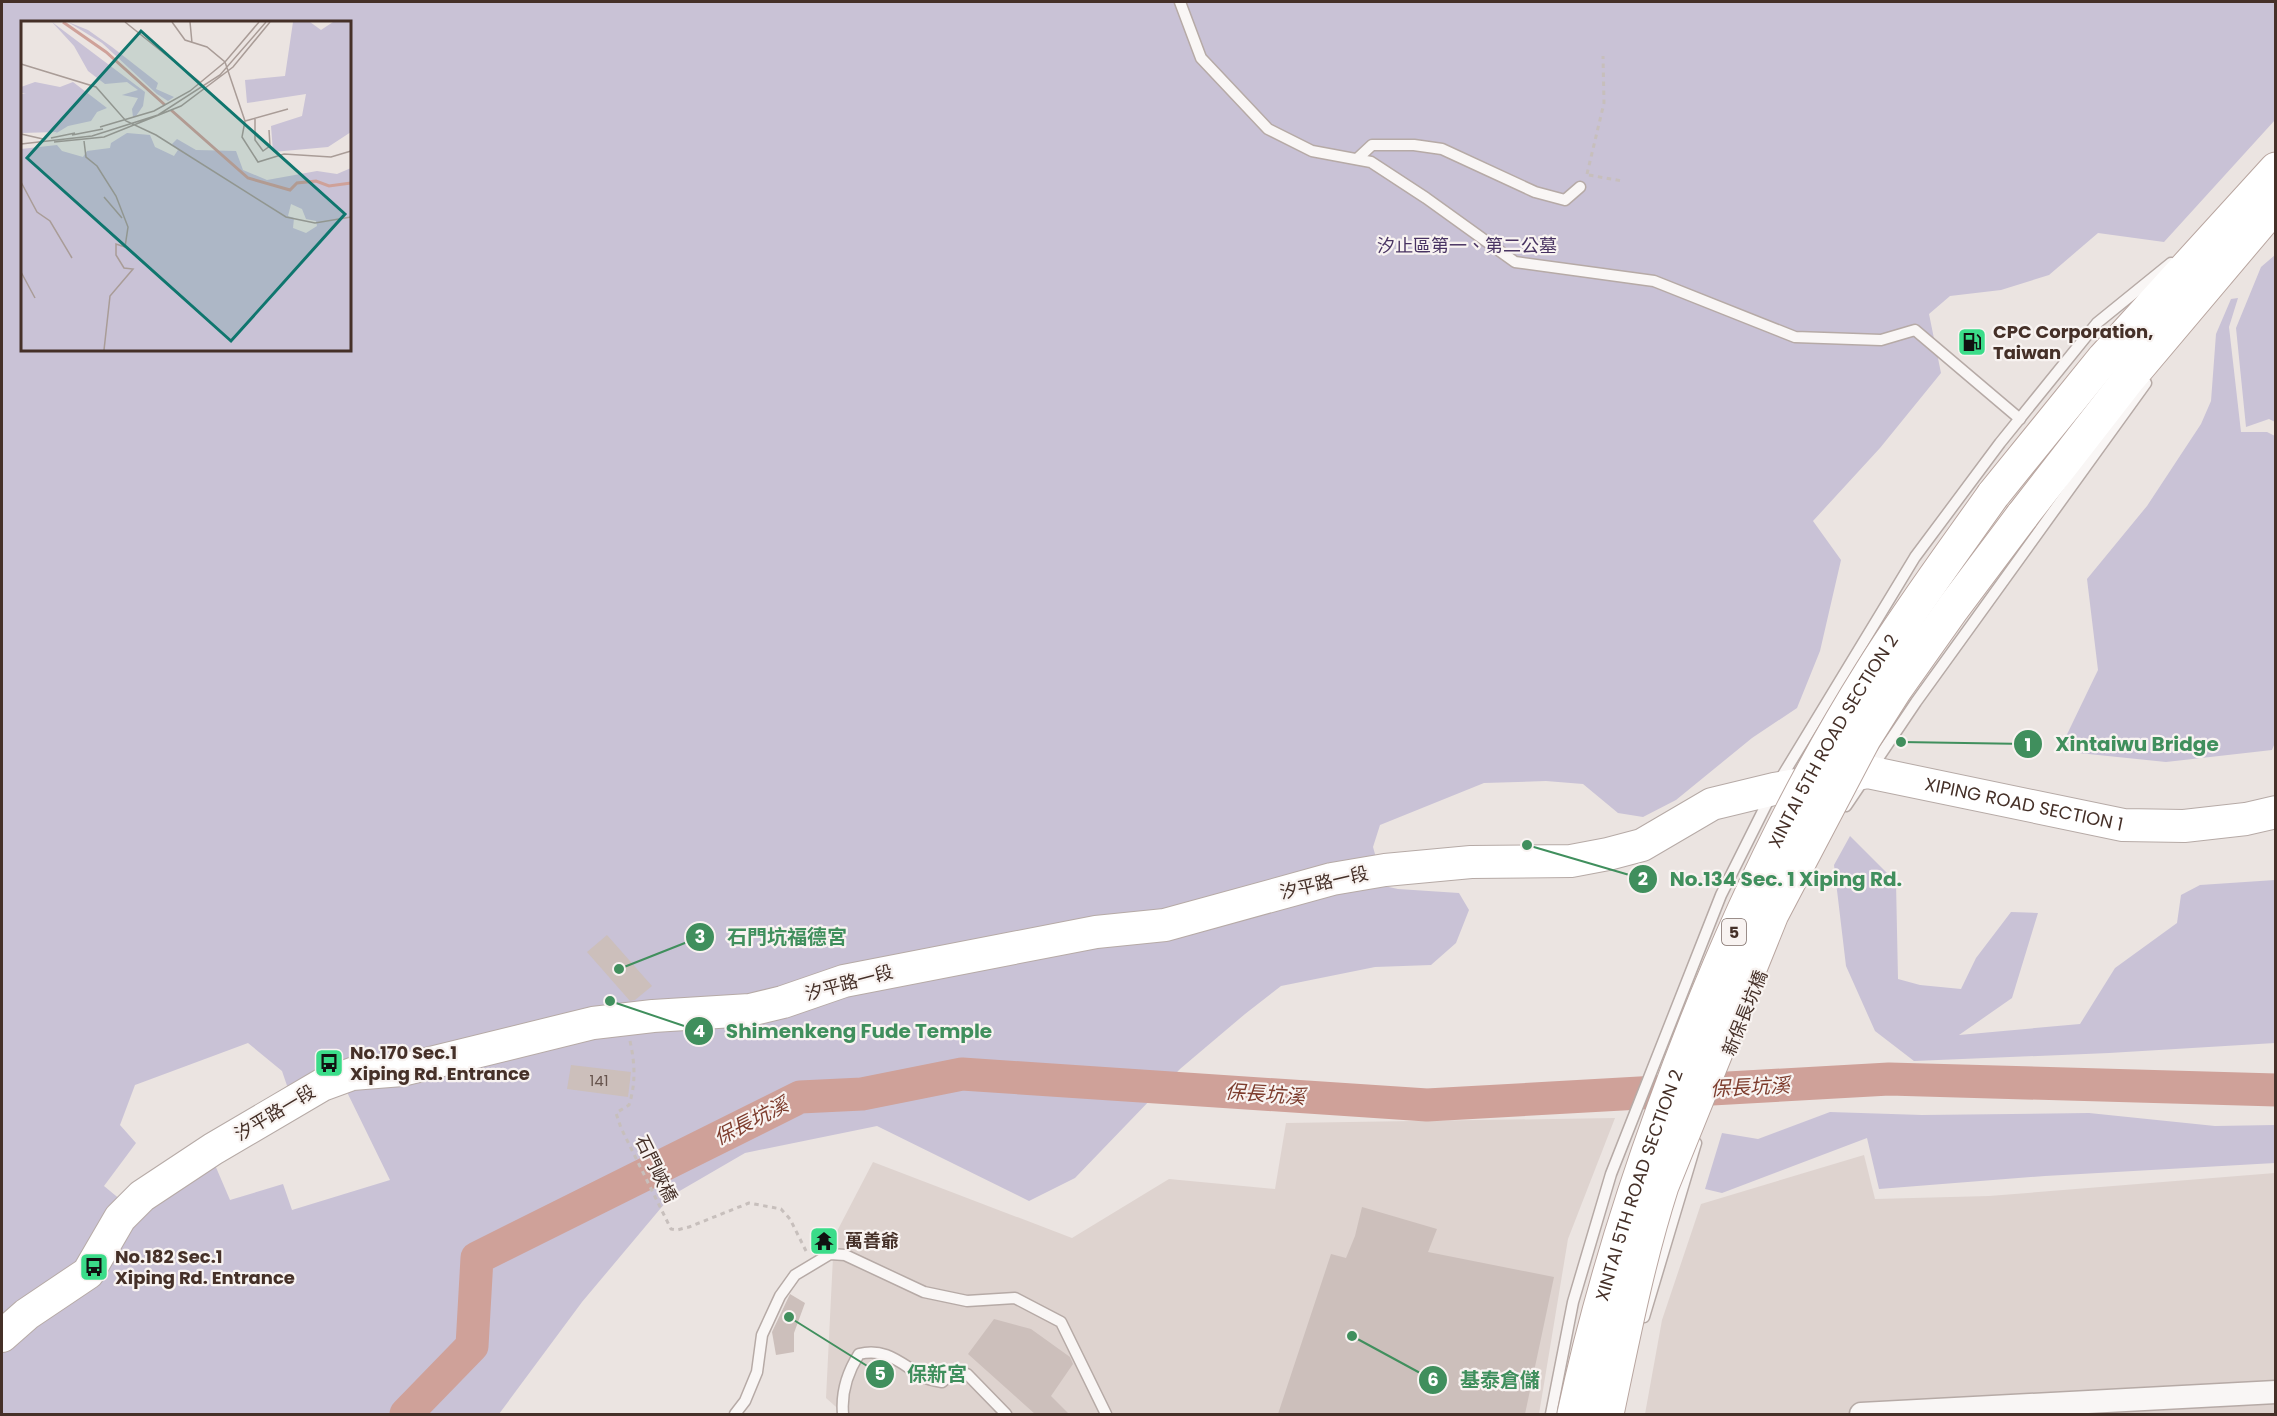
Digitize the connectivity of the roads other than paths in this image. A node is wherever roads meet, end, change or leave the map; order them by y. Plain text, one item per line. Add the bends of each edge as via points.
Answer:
1 (1180, 2) edge
2 (1357, 159) junction
3 (2276, 169) edge
4 (1580, 187) road end
5 (2263, 206) edge
6 (2177, 339) dead end
7 (2150, 377) dead end
8 (2020, 419) junction
9 (1868, 772) junction
10 (1774, 789) junction
11 (2276, 812) edge
12 (1840, 816) dead end
13 (1756, 983) dead end
14 (1734, 1038) dead end
15 (1698, 1137) dead end
16 (1643, 1319) dead end
17 (2, 1336) edge
18 (2276, 1392) edge
19 (735, 1414) edge
20 (843, 1414) edge
21 (1006, 1414) edge
22 (1107, 1414) edge
23 (1551, 1414) edge
24 (1574, 1414) edge
25 (1608, 1414) edge
26 (1861, 1414) edge

1 - 2 lane via 1201,58 1268,129 1312,151
2 - 4 lane via 1372,145 1414,145 1442,149 1535,192 1565,200
2 - 8 lane via 1371,162 1515,262 1654,281 1795,337 1881,340 1915,330
3 - 5 main road, XINTAI 5TH ROAD SECTION 2 / 5
5 - 6 lane
5 - 8 lane via 2181,254 2097,323
5 - 24 main road, XINTAI 5TH ROAD SECTION 2 / 5, bridge via 2104,358 1993,495 1871,672 1813,772 1707,990 1642,1167 1602,1300
5 - 25 main road, XINTAI 5TH ROAD SECTION 2 / 5, bridge via 1953,608 1864,739 1772,914 1662,1186 1631,1299
7 - 9 lane
8 - 10 lane via 1915,557
9 - 10 street, XIPING ROAD SECTION 1
9 - 11 street, XIPING ROAD SECTION 1 via 2123,825 2184,826
9 - 12 lane
10 - 17 street, 汐平路一段 via 1712,804 1642,845 1608,854 1571,861 1471,862 1332,879 1165,925 1096,932 844,981 750,1010 593,1023 402,1070 352,1074 322,1085 142,1196 120,1218 88,1273
10 - 23 lane via 1721,895 1611,1174 1574,1302
13 - 14 lane, 新保長坑橋
15 - 16 lane
18 - 26 street
19 - 22 lane via 757,1372 762,1335 780,1296 795,1275 830,1254 845,1256 924,1292 967,1301 1015,1298 1061,1322
20 - 21 lane via 848,1372 860,1354 871,1351 894,1357 926,1378 942,1382 950,1375 967,1374

